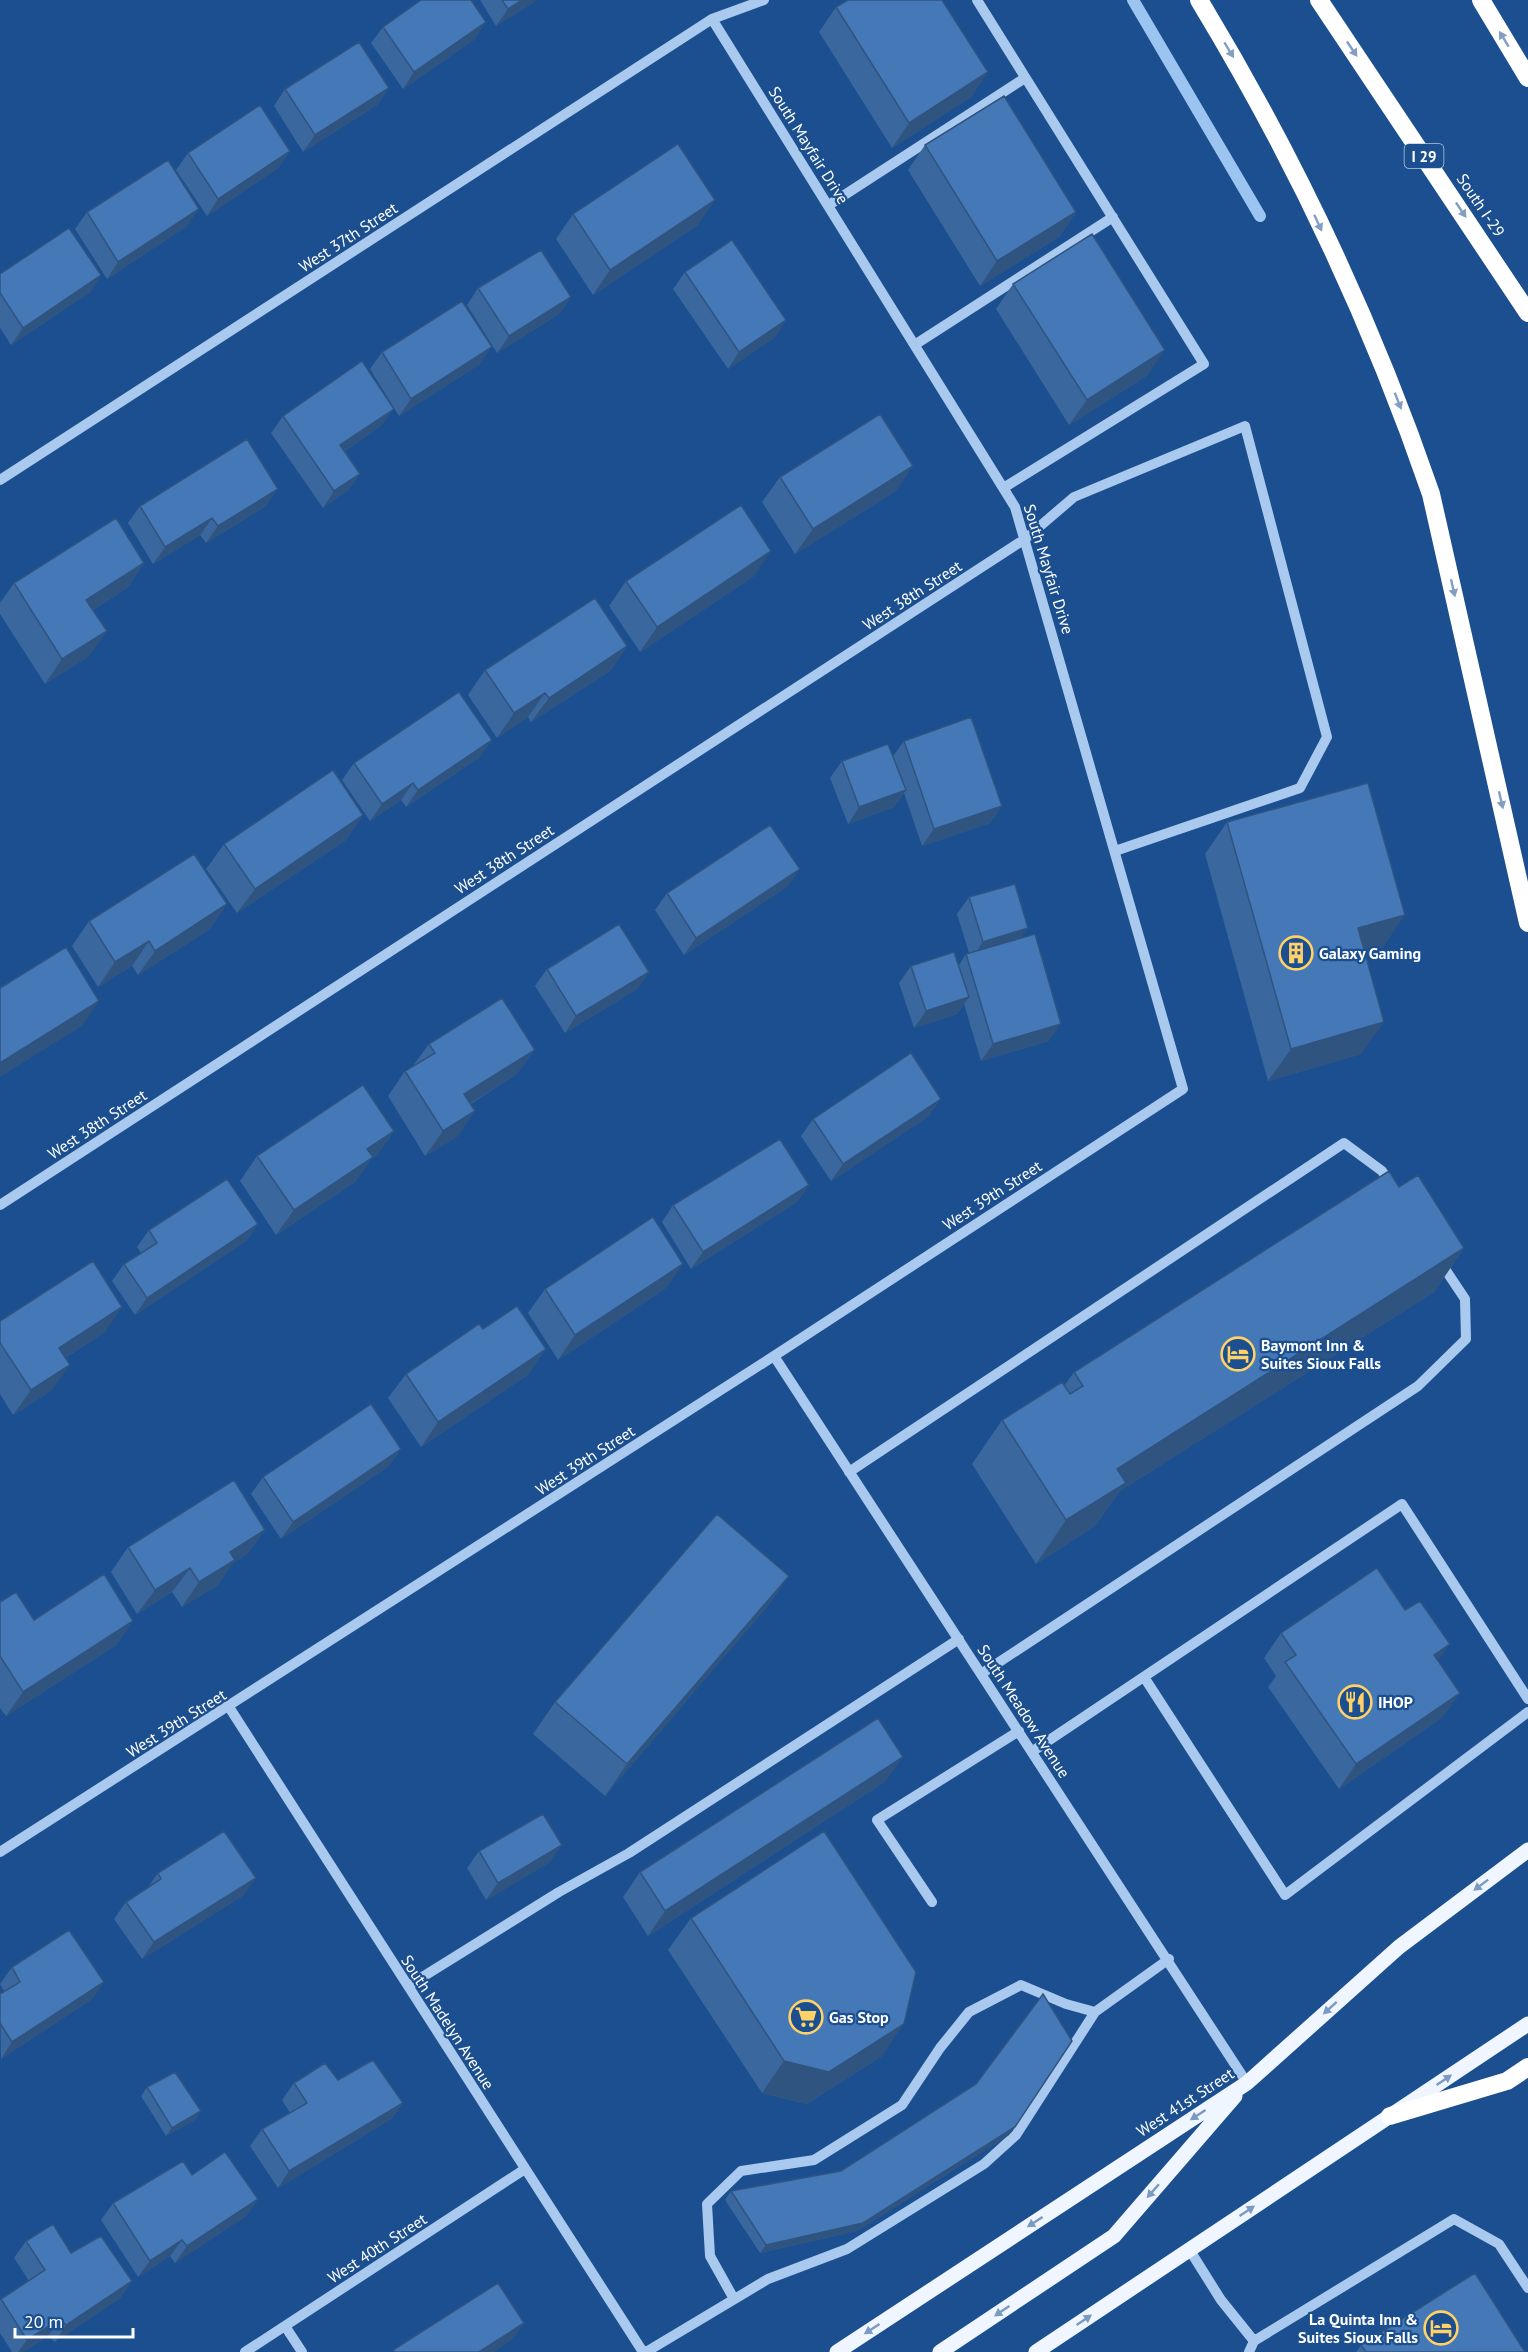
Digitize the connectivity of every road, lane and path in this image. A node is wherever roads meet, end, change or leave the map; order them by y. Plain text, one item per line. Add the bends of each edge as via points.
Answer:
1 (764, 0) edge
2 (977, 0) edge
3 (1199, 0) edge
4 (1319, 0) edge
5 (1480, 0) edge
6 (712, 19) junction
7 (1025, 78) junction
8 (1528, 78) edge
9 (829, 205) junction
10 (1113, 217) junction
11 (1528, 313) edge
12 (915, 344) junction
13 (0, 480) edge
14 (1005, 487) junction
15 (1025, 539) junction
16 (1115, 851) junction
17 (1528, 923) edge
18 (1183, 1089) joint
19 (1401, 1200) edge
20 (0, 1205) edge
21 (1433, 1250) edge
22 (774, 1356) junction
23 (849, 1472) junction
24 (959, 1639) junction
25 (981, 1674) junction
26 (1144, 1677) junction
27 (1528, 1699) edge
28 (229, 1707) junction
29 (1528, 1712) edge
30 (1019, 1731) junction
31 (1033, 1751) junction
32 (1528, 1850) edge
33 (0, 1852) edge
34 (932, 1902) dead end
35 (1169, 1959) junction
36 (408, 1986) junction
37 (1095, 2012) junction
38 (1528, 2024) edge
39 (1528, 2067) edge
40 (1247, 2083) junction
41 (1390, 2116) junction
42 (525, 2169) junction
43 (1189, 2250) junction
44 (1528, 2288) edge
45 (734, 2299) junction
46 (285, 2326) junction
47 (1254, 2341) junction
48 (245, 2352) edge
49 (302, 2352) edge
50 (644, 2352) edge
51 (837, 2352) edge
52 (940, 2352) edge
53 (1036, 2352) edge
54 (1250, 2352) edge

1 - 6 street, West 37th Street
2 - 7 street
3 -> 17 highway via 1242,71 1306,198 1364,318 1414,443 1433,504
4 -> 11 highway, South I-29 / I 29
8 -> 5 highway
6 - 9 street, South Mayfair Drive
6 - 13 street, West 37th Street
7 - 9 street
7 - 10 street
9 - 12 street, South Mayfair Drive
10 - 12 street
10 - 14 street via 1204,364
12 - 14 street, South Mayfair Drive
14 - 15 street, South Mayfair Drive
15 - 16 street, South Mayfair Drive
15 - 16 street, West 38th Street via 1074,497 1245,426 1327,737 1300,788
15 - 20 street, West 38th Street
16 - 18 street, South Mayfair Drive
18 - 22 street, West 39th Street
19 - 23 street via 1382,1171 1344,1143
21 - 25 street via 1465,1299 1466,1339 1418,1386
22 - 23 street, South Meadow Avenue
22 - 28 street, West 39th Street
23 - 24 street, South Meadow Avenue
24 - 25 street, South Meadow Avenue
24 - 36 street via 629,1853
25 - 30 street, South Meadow Avenue
26 - 27 street via 1402,1504
26 - 29 street via 1285,1895
26 - 31 street
28 - 33 street, West 39th Street
28 - 36 street, South Madelyn Avenue
30 - 31 street, South Meadow Avenue
30 - 34 street via 878,1820
31 - 35 street, South Meadow Avenue
32 -> 40 main road, West 41st Street via 1399,1947
35 - 37 street
35 - 40 street, South Meadow Avenue
36 - 42 street, South Madelyn Avenue
37 - 45 street via 1016,2135 984,2164 847,2249 768,2279
37 - 45 street via 1021,1985 969,2012 902,2105 814,2160 741,2171 707,2204 710,2256
41 -> 38 main road
39 - 41 highway via 1506,2081
40 -> 51 main road, West 41st Street
40 -> 52 main road via 1114,2236
43 -> 41 main road
42 - 46 street, West 40th Street
42 - 50 street, South Madelyn Avenue
43 - 47 street via 1221,2300
53 -> 43 main road
44 - 47 street via 1499,2244 1454,2219
45 - 50 street
46 - 48 street, West 40th Street
46 - 49 street
47 - 54 street

